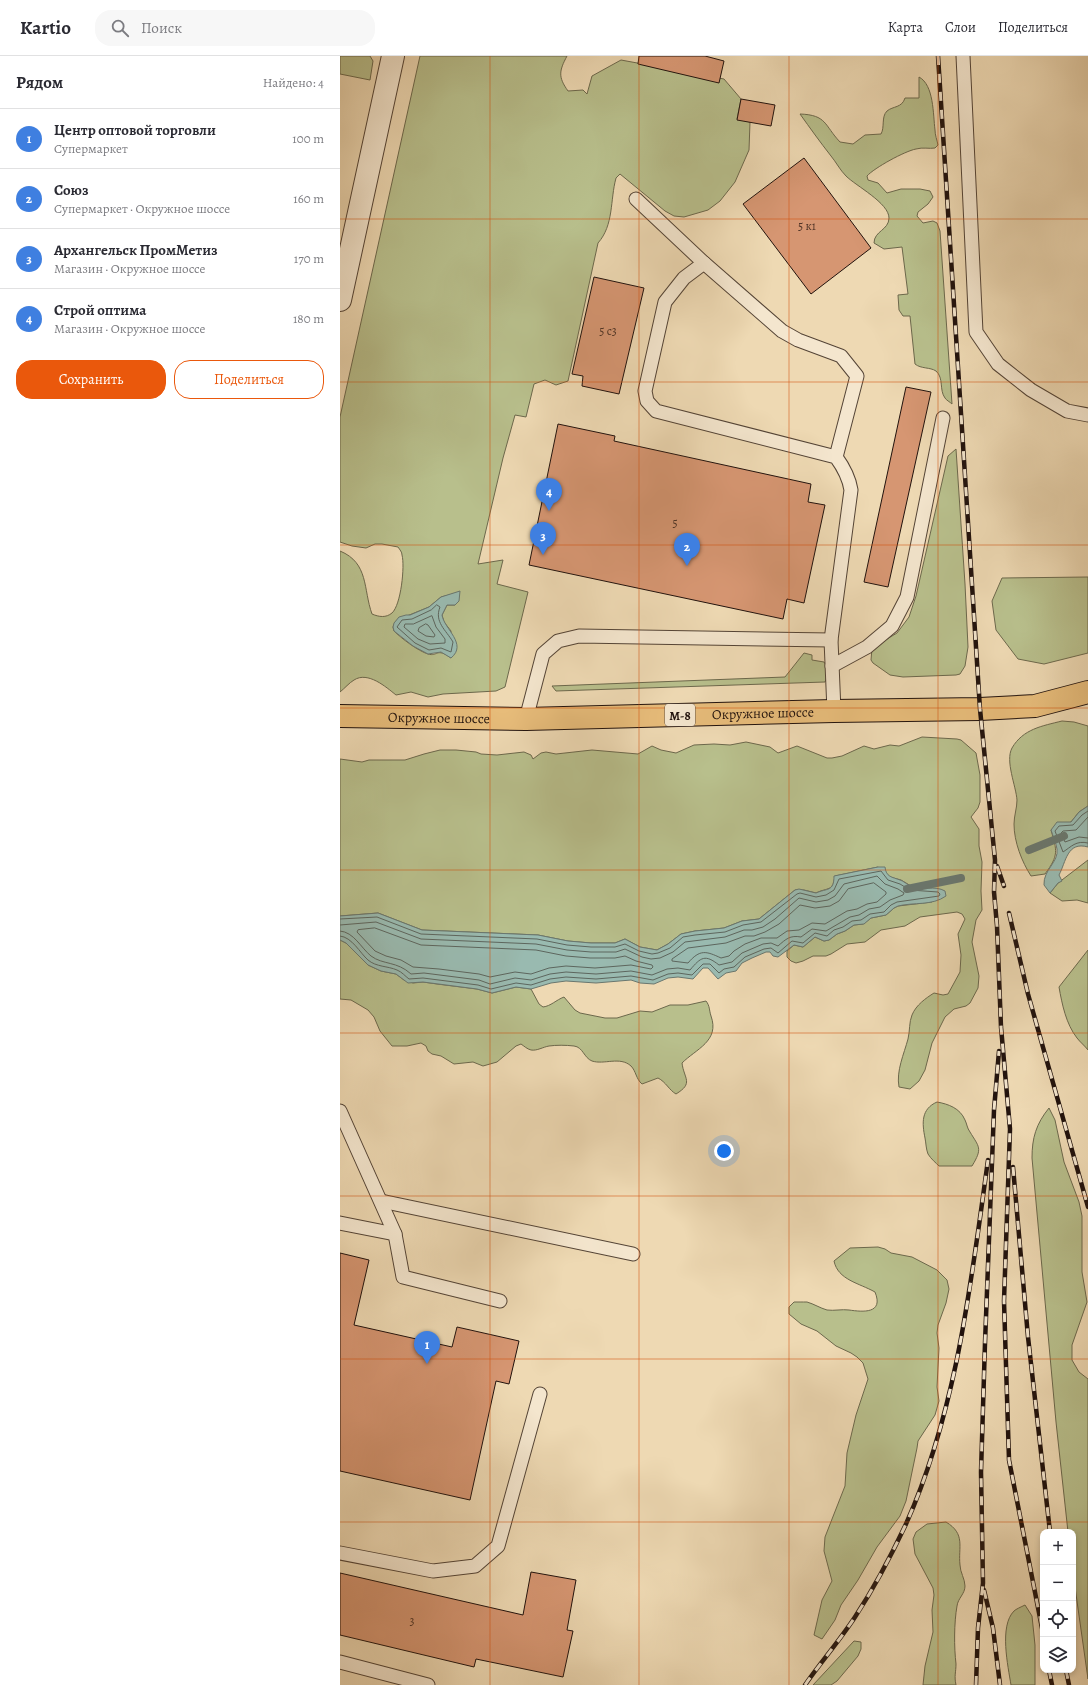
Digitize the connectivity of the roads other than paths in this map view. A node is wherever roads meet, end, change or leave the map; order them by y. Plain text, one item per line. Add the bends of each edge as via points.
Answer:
1 (393, 56) edge
2 (963, 56) edge
3 (636, 199) dead end
4 (346, 247) edge
5 (704, 263) junction
6 (340, 300) edge
7 (1088, 416) edge
8 (943, 418) dead end
9 (836, 457) junction
10 (831, 640) junction
11 (832, 666) junction
12 (1088, 692) edge
13 (834, 711) junction
14 (340, 716) edge
15 (526, 718) junction
16 (340, 1110) edge
17 (381, 1201) junction
18 (340, 1223) edge
19 (395, 1234) junction
20 (633, 1254) dead end
21 (500, 1301) dead end
22 (540, 1394) dead end
23 (340, 1553) edge
24 (340, 1662) edge
25 (428, 1685) edge

1 - 4 street
2 - 7 lane via 976,332 998,364 1031,390 1067,411
3 - 5 lane
4 - 6 street
5 - 9 lane via 782,331 840,356 857,376
5 - 9 lane via 684,278 665,302 645,391 647,401 656,411
8 - 11 lane via 907,597 892,626 867,647
9 - 10 lane via 850,481 851,490
10 - 11 lane
10 - 15 lane via 579,636 558,641 543,654
11 - 13 lane
12 - 13 main road, Окружное шоссе / М-8 via 1036,706
13 - 15 main road, Окружное шоссе / М-8
14 - 15 main road, Окружное шоссе / М-8
16 - 17 lane
17 - 19 lane
17 - 20 lane
18 - 19 lane
19 - 21 lane via 403,1277
22 - 23 lane via 498,1546 475,1566 433,1571
24 - 25 lane

